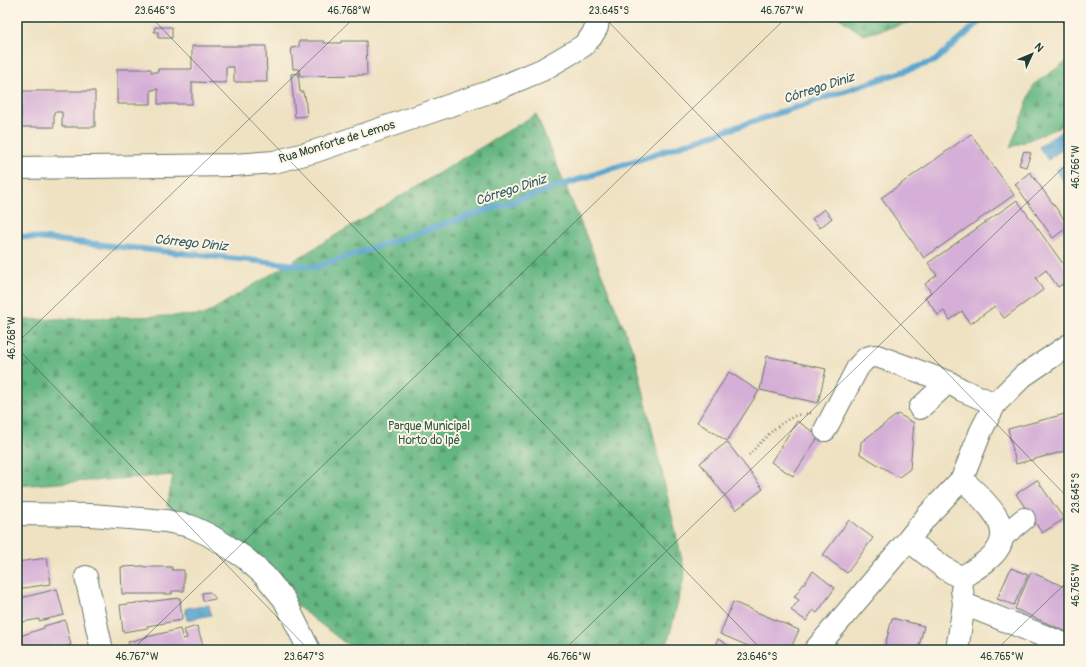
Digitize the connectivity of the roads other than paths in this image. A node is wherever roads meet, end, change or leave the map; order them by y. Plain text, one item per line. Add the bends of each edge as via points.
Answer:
1 (598, 17) edge
2 (17, 168) edge
3 (1069, 345) edge
4 (948, 382) junction
5 (995, 404) junction
6 (920, 408) dead end
7 (825, 430) dead end
8 (962, 479) junction
9 (17, 514) edge
10 (1024, 519) dead end
11 (1002, 536) junction
12 (908, 540) junction
13 (86, 577) dead end
14 (961, 578) junction
15 (964, 604) junction
16 (1069, 646) edge
17 (102, 650) edge
18 (309, 650) edge
19 (815, 650) edge
20 (957, 650) edge

1 - 2 street, Rua Monforte de Lemos via 597,27 583,46 542,70 492,91 316,151 274,162 234,166
3 - 5 street via 1023,376
4 - 5 street
4 - 6 street
4 - 7 street via 871,356 858,367
5 - 8 street
8 - 11 street via 997,517
8 - 12 street
9 - 18 street via 91,515 166,521 190,526 227,546 265,576 284,599
10 - 11 street
11 - 14 street via 999,547 989,559
12 - 14 street
12 - 19 street
13 - 17 street
14 - 15 street
15 - 16 street
15 - 20 street

